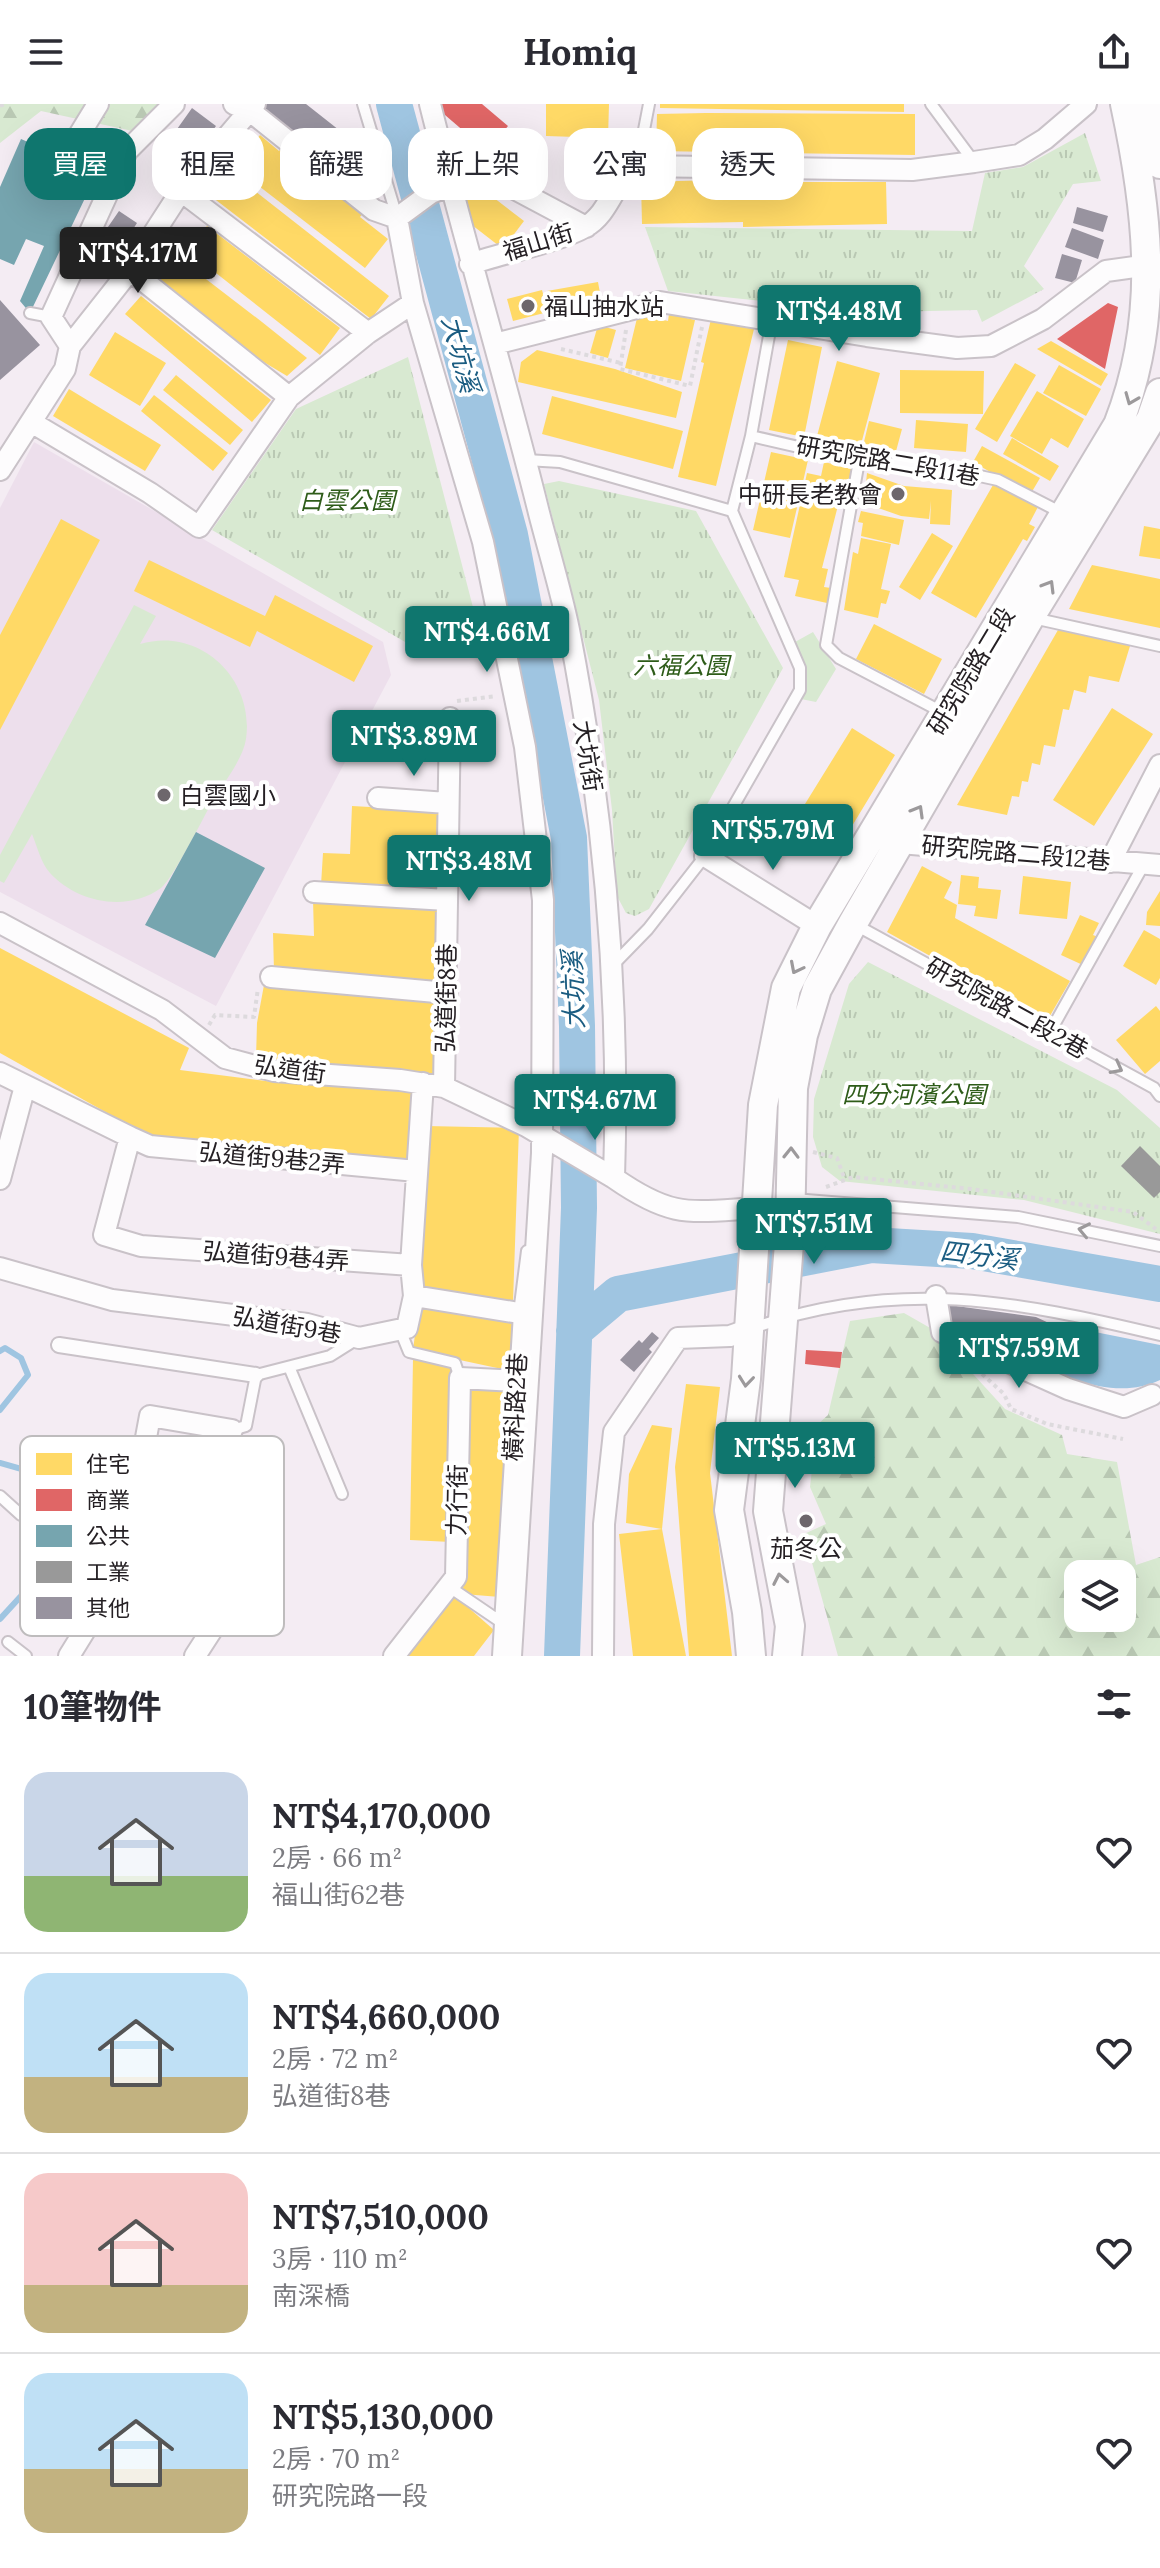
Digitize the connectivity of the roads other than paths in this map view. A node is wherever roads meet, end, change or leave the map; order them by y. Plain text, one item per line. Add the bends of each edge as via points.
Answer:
1 (98, 104) edge
2 (174, 104) edge
3 (363, 104) edge
4 (430, 104) edge
5 (649, 104) edge
6 (931, 104) edge
7 (1086, 104) edge
8 (1125, 104) edge
9 (1147, 104) edge
10 (247, 106) edge
11 (83, 128) edge
12 (230, 128) edge
13 (436, 128) edge
14 (644, 128) edge
15 (974, 162) junction
16 (1160, 164) edge
17 (676, 167) edge
18 (175, 200) edge
19 (193, 200) edge
20 (425, 200) edge
21 (444, 200) edge
22 (536, 200) edge
23 (613, 200) edge
24 (402, 217) junction
25 (586, 227) junction
26 (470, 264) junction
27 (1156, 264) junction
28 (130, 270) junction
29 (413, 303) junction
30 (30, 313) dead end
31 (51, 317) junction
32 (772, 319) junction
33 (368, 333) junction
34 (495, 344) junction
35 (70, 346) junction
36 (289, 397) junction
37 (1157, 411) edge
38 (31, 422) junction
39 (751, 436) junction
40 (4, 453) edge
41 (526, 460) junction
42 (859, 461) junction
43 (732, 511) junction
44 (1066, 515) junction
45 (1030, 617) junction
46 (1160, 646) edge
47 (945, 714) junction
48 (450, 718) road end
49 (1160, 765) edge
50 (378, 798) dead end
51 (447, 803) junction
52 (888, 835) junction
53 (705, 856) junction
54 (1110, 862) junction
55 (1152, 864) edge
56 (314, 892) dead end
57 (447, 900) junction
58 (0, 923) edge
59 (853, 923) junction
60 (817, 926) junction
61 (612, 966) junction
62 (271, 977) road end
63 (447, 993) junction
64 (1050, 1032) junction
65 (0, 1073) edge
66 (423, 1083) junction
67 (25, 1086) junction
68 (444, 1087) junction
69 (1158, 1088) edge
70 (130, 1137) junction
71 (546, 1147) junction
72 (416, 1171) junction
73 (614, 1178) junction
74 (0, 1179) edge
75 (802, 1194) junction
76 (757, 1222) junction
77 (1160, 1246) edge
78 (411, 1265) junction
79 (0, 1268) edge
80 (414, 1296) junction
81 (936, 1296) junction
82 (785, 1308) junction
83 (519, 1313) junction
84 (751, 1316) junction
85 (400, 1330) junction
86 (1160, 1335) edge
87 (359, 1338) junction
88 (59, 1345) dead end
89 (290, 1369) junction
90 (256, 1375) junction
91 (460, 1378) junction
92 (517, 1381) junction
93 (1157, 1398) edge
94 (232, 1430) joint
95 (146, 1436) edge
96 (342, 1494) dead end
97 (0, 1496) edge
98 (20, 1514) edge
99 (448, 1586) junction
100 (501, 1622) junction
101 (81, 1636) edge
102 (208, 1636) edge
103 (8, 1642) dead end
104 (26, 1656) edge
105 (69, 1656) edge
106 (195, 1656) edge
107 (394, 1656) edge
108 (498, 1656) edge
109 (511, 1656) edge
110 (603, 1656) edge
111 (751, 1656) edge
112 (787, 1656) edge

1 - 11 street
2 - 31 street via 127,151
3 - 24 lane
4 - 13 street, 大坑街
5 - 14 lane
6 - 15 lane
7 - 15 street via 1019,155
8 - 27 main road, 研究院路二段
9 - 16 main road
10 - 12 street
10 - 24 street via 374,210
15 - 17 street via 912,170
18 - 28 street
19 - 33 street
20 - 24 street
21 - 26 street, 大坑街
22 - 25 street
23 - 25 street, 福山街
24 - 29 street
25 - 26 street, 福山街
26 - 34 street, 大坑街
27 - 32 street via 1106,271 1043,319 991,346 957,348
27 -> 44 main road, 研究院路二段 via 1145,363 1126,412
28 - 35 street
28 - 36 street
29 - 33 street
29 - 71 street via 483,542 525,747 543,900
30 - 31 lane
31 - 35 street
32 - 34 street via 660,302
32 - 39 lane
33 - 36 street
34 - 41 street, 大坑街
35 - 38 street via 65,369
36 - 38 street via 199,527
45 -> 37 main road, 研究院路二段
38 - 40 street
39 - 42 lane, 研究院路二段11巷
39 - 43 lane
41 - 43 lane via 560,462
41 - 61 street, 大坑街 via 569,630
42 - 44 lane, 研究院路二段11巷 via 938,467 998,480
42 - 47 lane via 826,645 839,658
43 - 53 lane via 787,632 800,668 800,690
44 - 47 main road, 研究院路二段
45 - 46 lane
52 -> 45 main road, 研究院路二段
47 - 52 main road, 研究院路二段
48 - 51 street, 弘道街8巷
49 - 54 street
50 - 51 street
51 - 57 street, 弘道街8巷
52 - 54 street, 研究院路二段12巷
52 - 59 main road, 研究院路二段
52 - 60 main road, 研究院路二段
53 - 60 street
53 - 61 lane
54 - 55 street, 研究院路二段12巷
55 - 64 lane
56 - 57 street
57 - 63 street, 弘道街8巷
58 - 66 street, 弘道街 via 162,1010 225,1058 274,1071
59 - 64 lane, 研究院路二段2巷
75 -> 59 main road, 研究院路二段 via 793,1088 817,989
60 -> 76 main road, 研究院路二段 via 786,988 776,1032 763,1105
61 - 73 street, 大坑街
62 - 63 street
63 - 68 street, 弘道街8巷
64 -> 69 lane, 研究院路二段2巷
65 - 67 street, 弘道街9巷2弄
66 - 68 street, 弘道街
66 - 72 street
67 - 70 street, 弘道街9巷2弄
67 - 74 street
68 - 71 street, 弘道街
70 - 72 street, 弘道街9巷2弄 via 150,1146
70 - 78 street, 弘道街9巷4弄 via 104,1235 141,1246
71 - 73 street, 弘道街
71 - 83 lane, 橫科路2巷
71 - 109 street
72 - 78 street
73 - 76 street via 663,1208
77 -> 75 lane via 1018,1217
75 - 82 main road, 研究院路二段 via 790,1231
76 - 84 main road, 研究院路二段
78 - 80 street
79 - 87 street, 弘道街9巷 via 112,1300 307,1324
80 - 83 street
80 - 85 street via 407,1328
81 - 82 lane
81 - 86 lane via 982,1299
81 - 93 street via 942,1332 1068,1389 1124,1407
82 - 84 lane
112 -> 82 main road, 研究院路二段 via 790,1626 768,1511
83 - 92 lane, 橫科路2巷
84 - 110 street via 730,1336 678,1338 614,1432 604,1524
84 -> 111 main road, 研究院路二段 via 729,1510
85 - 87 street, 弘道街9巷
85 - 91 lane via 409,1352 455,1363
87 - 89 lane via 330,1356
88 - 90 street
89 - 90 lane
89 - 96 lane
90 - 94 lane via 246,1426
91 - 92 street
91 - 99 street, 力行街 via 456,1577
92 - 100 lane, 橫科路2巷
94 - 95 street via 150,1416
97 - 98 lane
99 - 100 lane
99 - 107 street, 力行街
100 - 108 lane, 橫科路2巷
101 - 105 street
102 - 106 street
103 - 104 lane

